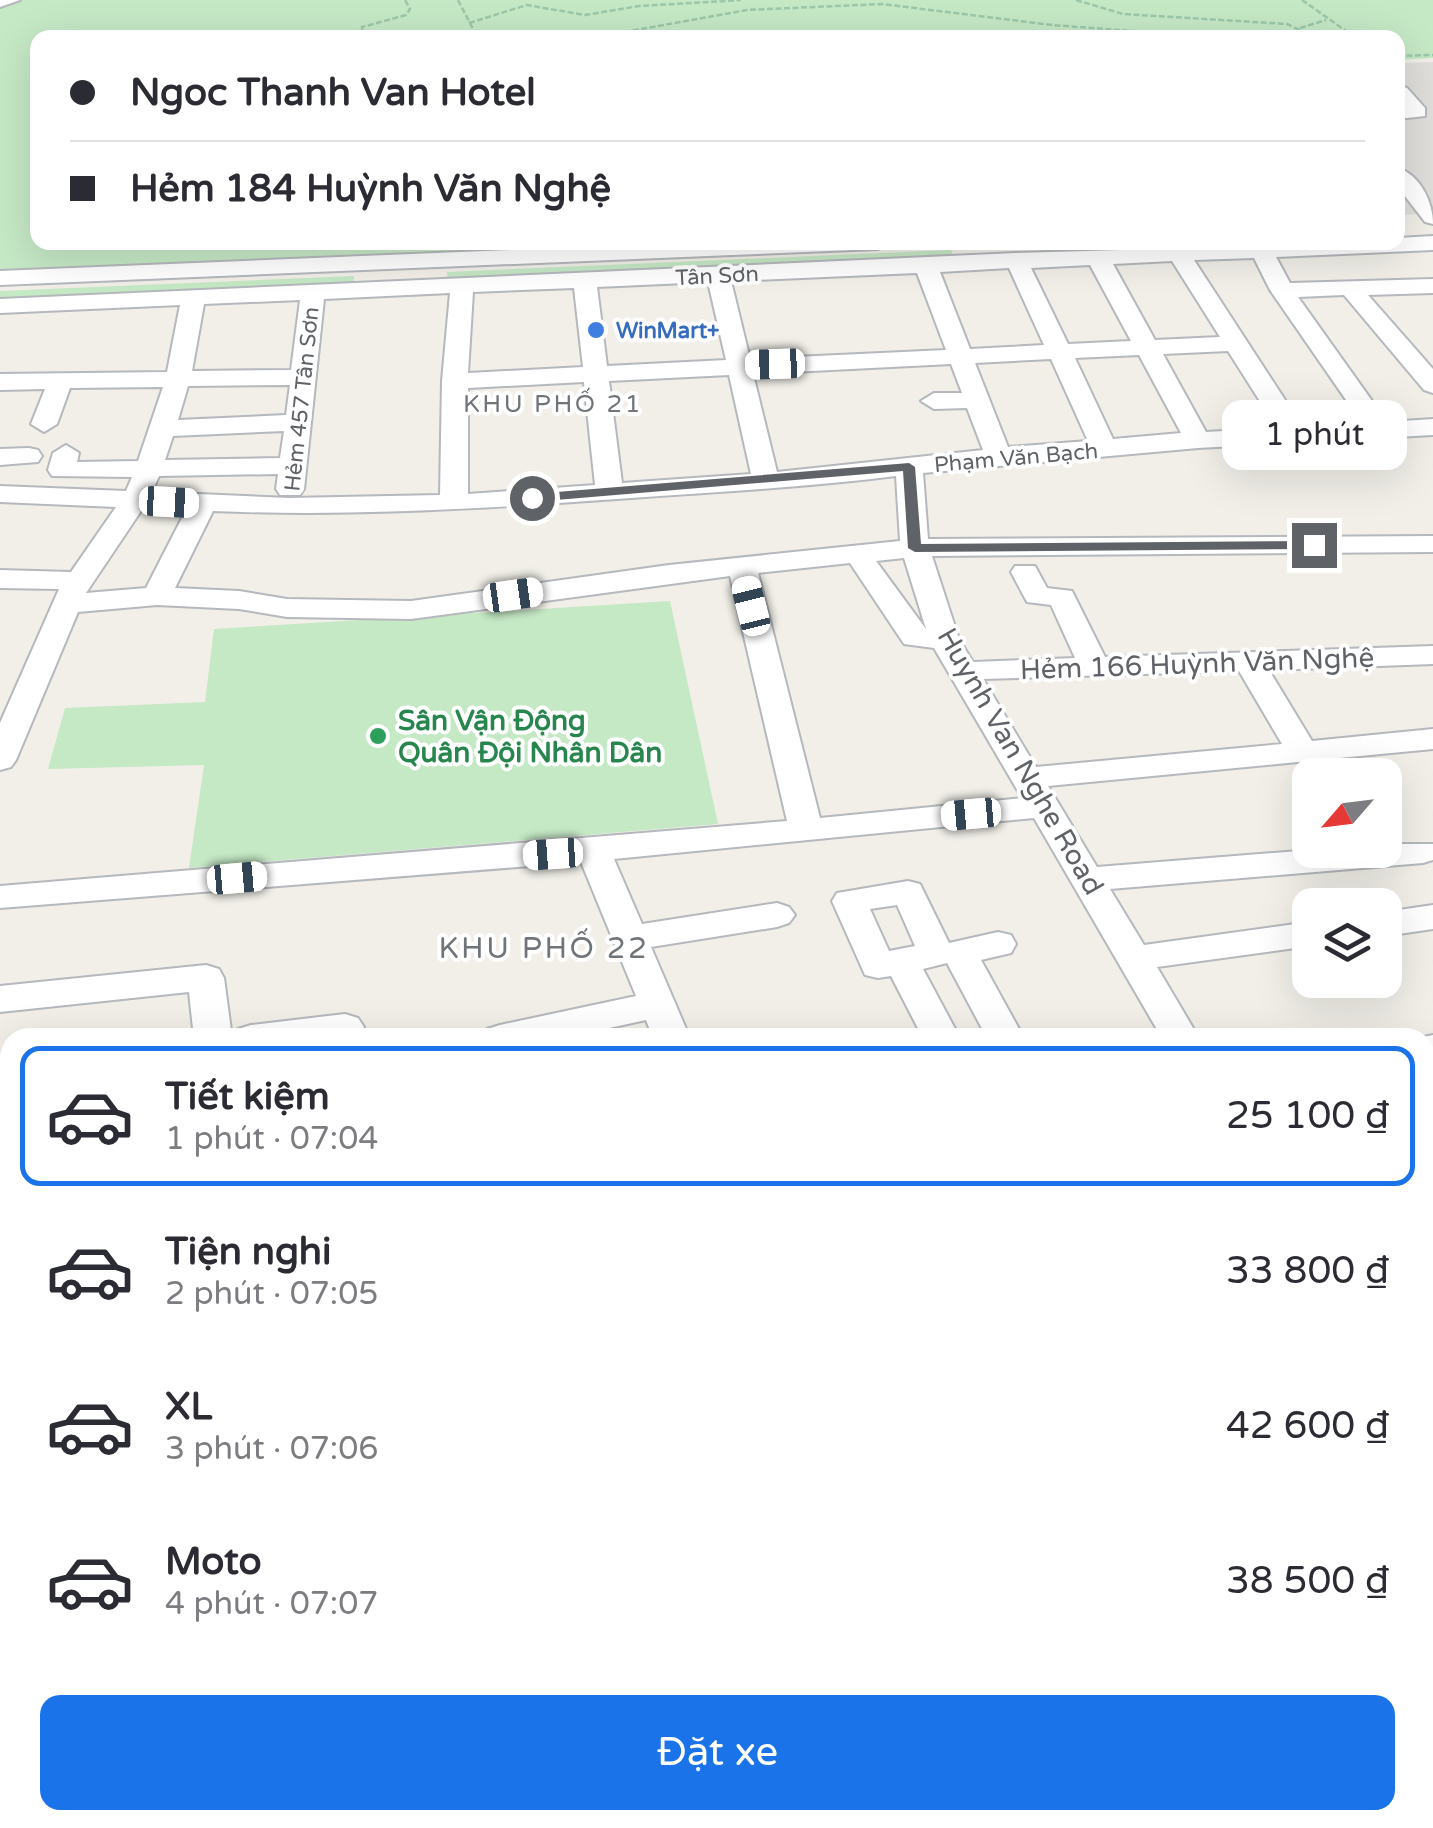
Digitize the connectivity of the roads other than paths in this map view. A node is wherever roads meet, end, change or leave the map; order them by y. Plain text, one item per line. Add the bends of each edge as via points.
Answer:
1 (11, 0) edge
2 (0, 2) edge
3 (1423, 192) edge
4 (1433, 219) edge
5 (1405, 228) edge
6 (1405, 231) edge
7 (1433, 243) edge
8 (320, 250) edge
9 (697, 250) edge
10 (1274, 250) edge
11 (1020, 251) edge
12 (976, 252) edge
13 (1262, 252) junction
14 (1179, 254) junction
15 (1098, 258) junction
16 (447, 261) junction
17 (926, 265) junction
18 (337, 266) junction
19 (718, 275) junction
20 (372, 277) junction
21 (0, 278) edge
22 (586, 282) junction
23 (1433, 286) edge
24 (456, 287) junction
25 (1350, 288) junction
26 (1282, 290) junction
27 (313, 291) junction
28 (193, 297) junction
29 (0, 306) edge
30 (1237, 343) junction
31 (1147, 348) junction
32 (1059, 352) junction
33 (961, 356) junction
34 (738, 366) junction
35 (685, 368) junction
36 (595, 373) junction
37 (179, 376) junction
38 (306, 376) junction
39 (234, 377) junction
40 (61, 380) junction
41 (455, 381) junction
42 (0, 382) edge
43 (1433, 385) edge
44 (977, 400) junction
45 (934, 401) dead end
46 (695, 402) dead end
47 (233, 409) dead end
48 (299, 422) junction
49 (44, 424) dead end
50 (160, 428) junction
51 (1380, 430) junction
52 (1428, 434) edge
53 (1295, 436) junction
54 (1198, 440) junction
55 (1105, 449) junction
56 (66, 453) dead end
57 (29, 456) dead end
58 (998, 456) junction
59 (0, 457) edge
60 (292, 466) junction
61 (909, 467) junction
62 (149, 468) junction
63 (766, 481) junction
64 (0, 494) edge
65 (610, 494) junction
66 (136, 500) junction
67 (454, 503) junction
68 (203, 504) junction
69 (289, 506) junction
70 (1433, 544) edge
71 (915, 548) junction
72 (858, 555) junction
73 (742, 568) junction
74 (1025, 572) dead end
75 (0, 579) edge
76 (72, 592) junction
77 (157, 596) junction
78 (944, 640) junction
79 (1433, 655) edge
80 (1249, 661) junction
81 (1094, 666) junction
82 (962, 670) junction
83 (1433, 739) edge
84 (1302, 752) junction
85 (0, 760) edge
86 (1024, 778) junction
87 (1042, 807) junction
88 (806, 830) junction
89 (593, 850) junction
90 (1423, 852) dead end
91 (1089, 879) junction
92 (0, 897) edge
93 (776, 915) dead end
94 (1433, 917) edge
95 (1402, 922) edge
96 (1292, 936) edge
97 (630, 938) junction
98 (998, 944) dead end
99 (1136, 958) junction
100 (902, 961) dead end
101 (0, 999) edge
102 (665, 1021) edge
103 (212, 1028) edge
104 (597, 1028) edge
105 (937, 1028) edge
106 (1001, 1028) edge
107 (1176, 1028) edge

1 - 2 street
3 - 4 street
4 - 5 street, Tân Sơn
6 - 7 street, Tân Sơn
8 - 18 street
9 - 16 street, Tân Sơn
10 - 13 street, Tân Sơn
11 - 12 street, Tân Sơn
11 - 15 street, Tân Sơn via 1050,259
11 - 32 street
12 - 17 street, Tân Sơn
13 - 14 street, Tân Sơn
13 - 26 street
14 - 15 street, Tân Sơn
14 - 30 street
15 - 31 street
16 - 20 street, Tân Sơn
16 - 24 street via 424,275
17 - 19 street, Tân Sơn
17 - 33 street
18 - 20 street, Tân Sơn
18 - 21 street, Tân Sơn
19 - 22 street, Tân Sơn
19 - 34 street
20 - 24 street, Tân Sơn
20 - 27 street, Tân Sơn
22 - 24 street, Tân Sơn
22 - 36 street
23 - 25 street
24 - 41 street
25 - 26 street
25 - 43 street
26 - 51 street
27 - 28 street, Tân Sơn
27 - 38 street, Hẻm 457 Tân Sơn
28 - 29 street, Tân Sơn
28 - 37 street
30 - 31 street
30 - 53 street
31 - 32 street
31 - 54 street
32 - 33 street
32 - 55 street
33 - 34 street
33 - 44 street
34 - 35 street
34 - 63 street
35 - 36 street
35 - 46 street
36 - 41 street
36 - 65 street
37 - 39 street
37 - 40 street
37 - 50 street
38 - 39 street
38 - 48 street, Hẻm 457 Tân Sơn
39 - 47 street
40 - 42 street
40 - 49 street
41 - 67 street
44 - 45 street
44 - 58 street
48 - 50 street
48 - 60 street, Hẻm 457 Tân Sơn
50 - 62 street
51 - 52 street, Phạm Văn Bạch
51 - 53 street, Phạm Văn Bạch
53 - 54 street, Phạm Văn Bạch
54 - 55 street, Phạm Văn Bạch
55 - 58 street, Phạm Văn Bạch
56 - 62 street via 61,470
57 - 59 street
58 - 61 street, Phạm Văn Bạch
60 - 62 street
60 - 69 street, Hẻm 457 Tân Sơn
61 - 63 street, Phạm Văn Bạch
61 - 71 street, Huynh Van Nghe Road
62 - 66 street
63 - 65 street, Phạm Văn Bạch
64 - 66 street, Phạm Văn Bạch
65 - 67 street, Phạm Văn Bạch
66 - 68 street, Phạm Văn Bạch
66 - 76 street
67 - 69 street, Phạm Văn Bạch
68 - 69 street, Phạm Văn Bạch
68 - 77 street
70 - 71 street
71 - 72 street
71 - 78 street, Huynh Van Nghe Road
72 - 73 street
72 - 78 street via 915,638
73 - 77 street via 411,610
73 - 88 street
74 - 81 street via 1037,596 1062,597
75 - 76 street
76 - 77 street
76 - 85 street
78 - 82 street, Huynh Van Nghe Road
79 - 80 street, Hẻm 166 Huỳnh Văn Nghệ
80 - 81 street, Hẻm 166 Huỳnh Văn Nghệ
80 - 84 street
81 - 82 street, Hẻm 166 Huỳnh Văn Nghệ
82 - 86 street, Huynh Van Nghe Road
83 - 84 street
84 - 86 street
86 - 87 street, Huynh Van Nghe Road
87 - 88 street
87 - 91 street, Huynh Van Nghe Road
88 - 89 street
89 - 92 street
89 - 97 street
90 - 91 street
91 - 99 street, Huynh Van Nghe Road
93 - 97 street
94 - 95 street
96 - 99 street
97 - 102 street
98 - 106 street via 959,952
99 - 107 street, Huynh Van Nghe Road
100 - 105 street
101 - 103 street via 206,978
102 - 104 street

